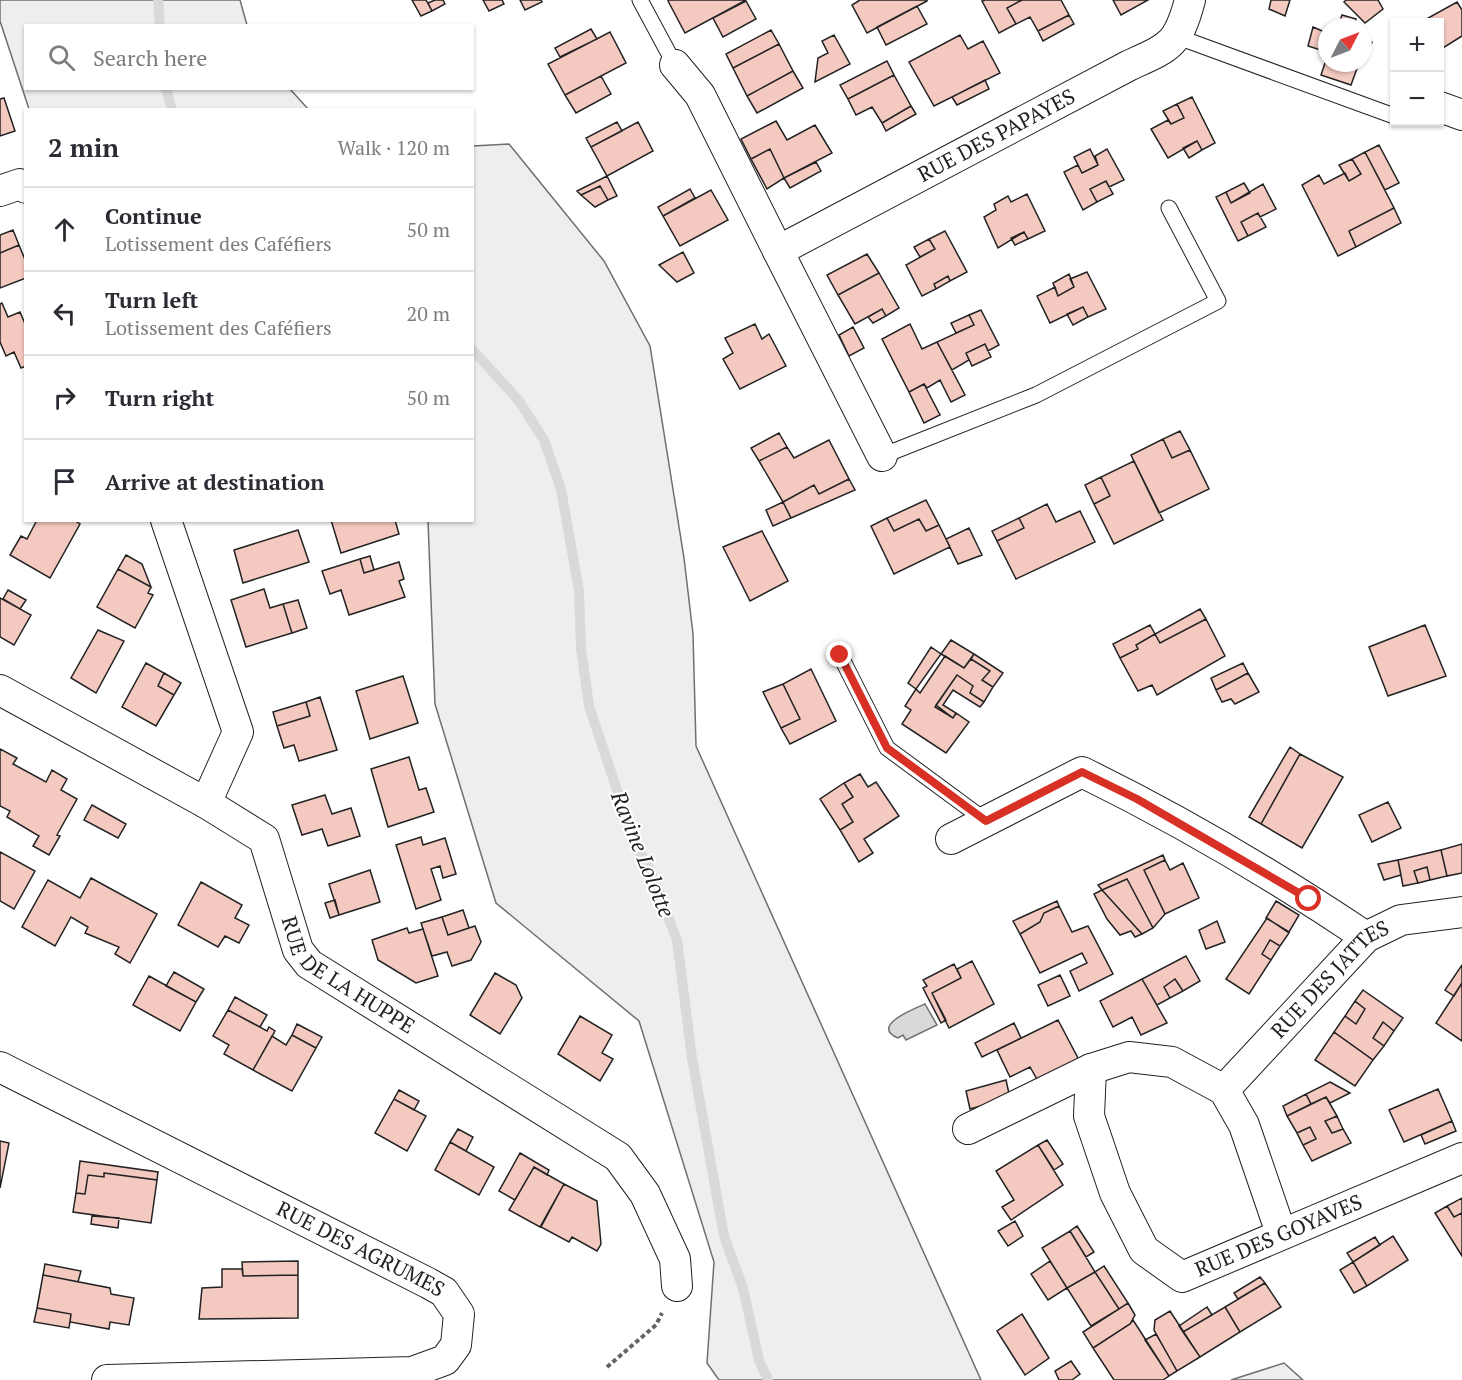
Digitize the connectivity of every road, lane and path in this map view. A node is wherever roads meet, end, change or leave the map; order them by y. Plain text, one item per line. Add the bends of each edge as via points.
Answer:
1 (640, 0) edge
2 (1190, 0) edge
3 (1178, 37) junction
4 (675, 65) joint
5 (1444, 108) edge
6 (1390, 114) edge
7 (1462, 115) edge
8 (24, 187) edge
9 (0, 191) edge
10 (1169, 208) dead end
11 (778, 251) junction
12 (882, 456) joint
13 (167, 522) edge
14 (840, 655) dead end
15 (0, 690) edge
16 (206, 803) junction
17 (986, 821) junction
18 (951, 839) dead end
19 (1462, 912) edge
20 (1366, 937) junction
21 (0, 1067) edge
22 (1091, 1069) junction
23 (1224, 1090) junction
24 (968, 1129) dead end
25 (1462, 1158) edge
26 (1281, 1233) junction
27 (677, 1286) joint
28 (607, 1367) dead end
29 (107, 1380) edge

1 - 4 lane
2 - 3 street
3 - 6 lane
3 - 11 street, RUE DES PAPAYES via 1164,49
4 - 11 street via 700,95
5 - 7 street
8 - 9 street via 20,184
10 - 12 lane via 1218,301 1036,396
11 - 12 street
13 - 16 street via 238,732
14 - 17 lane via 887,748
15 - 16 street, RUE DE LA HUPPE
16 - 27 street, RUE DE LA HUPPE via 264,839 298,950 309,964 618,1157 645,1194 675,1259
17 - 18 street
17 - 20 street via 1082,772 1309,899
19 - 20 street, RUE DES JATTES via 1401,920
20 - 23 street, RUE DES JATTES
21 - 29 street, RUE DES AGRUMES via 428,1283 444,1292 459,1314 456,1345 445,1360 412,1372
22 - 23 street via 1130,1057 1172,1062
22 - 24 street
22 - 26 street, RUE DES GOYAVES via 1089,1116 1115,1193 1144,1250 1182,1277
23 - 26 street via 1244,1125
25 - 26 street, RUE DES GOYAVES
27 - 28 path via 656,1325

